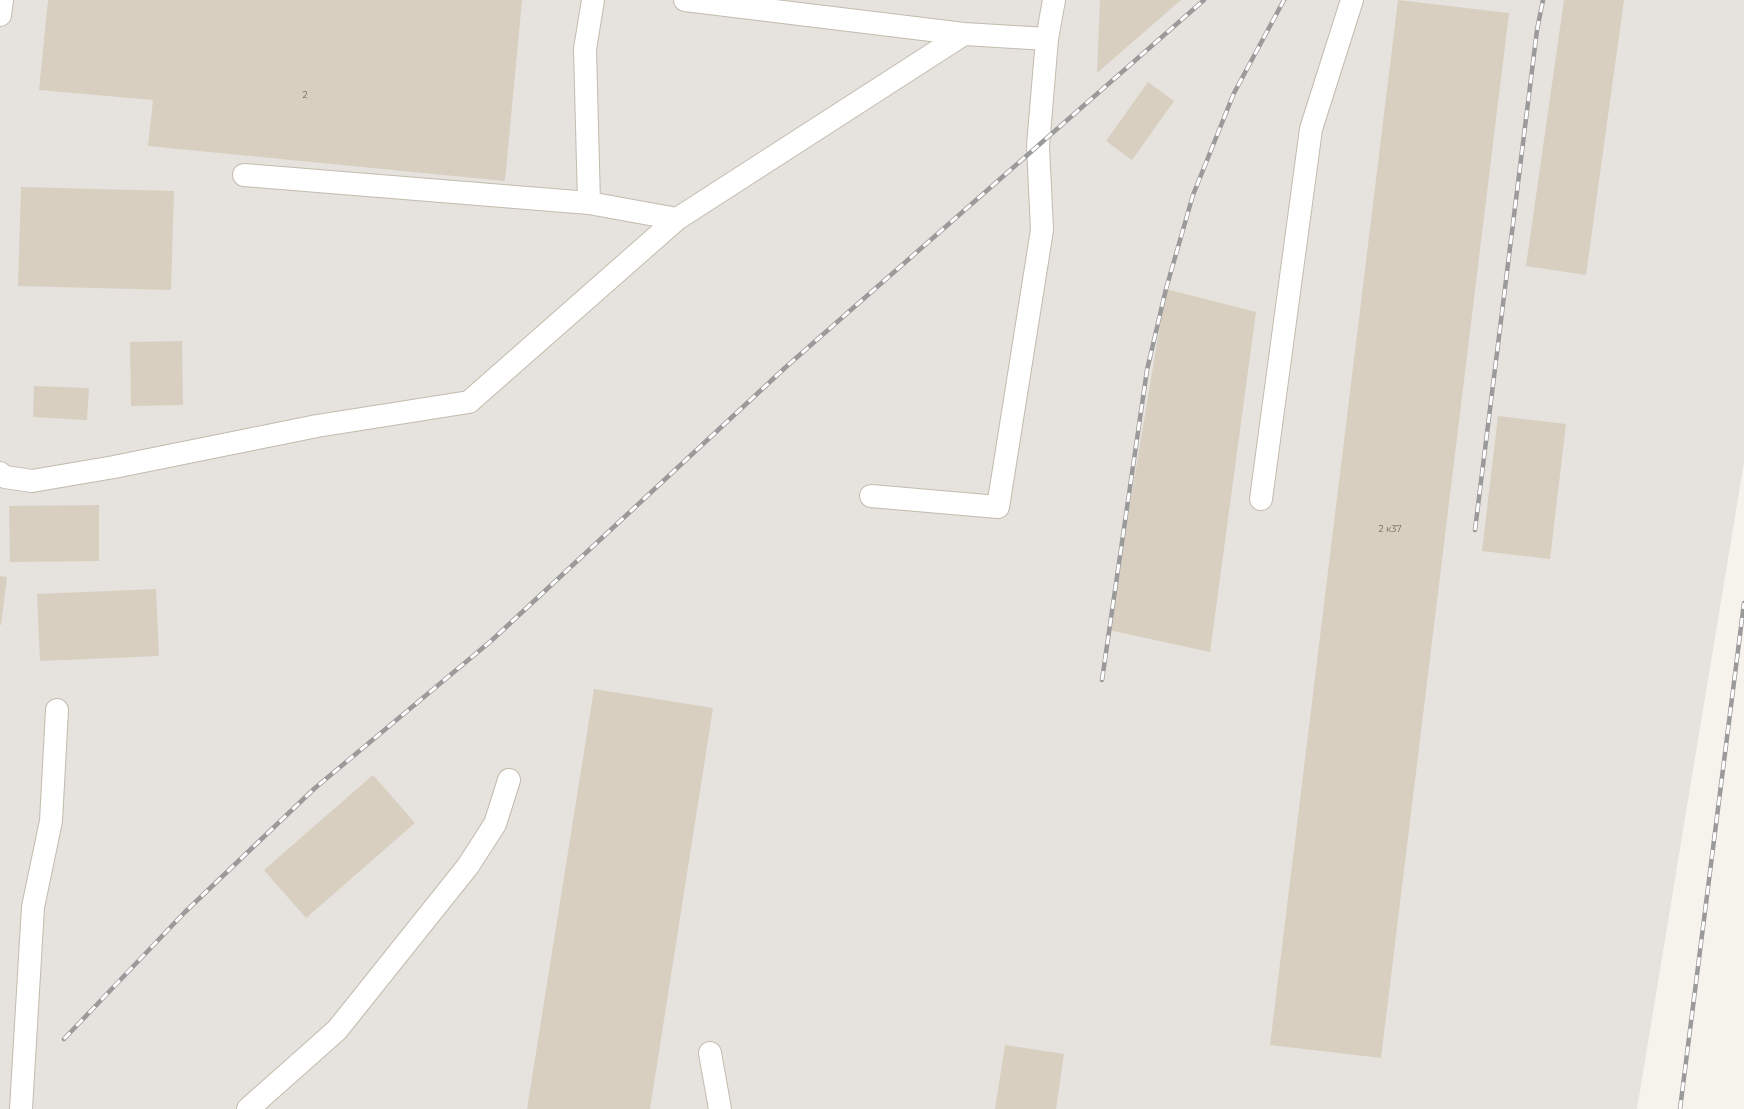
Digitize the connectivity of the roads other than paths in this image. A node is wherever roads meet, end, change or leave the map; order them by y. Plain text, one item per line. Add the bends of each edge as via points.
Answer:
1 (2, 0) edge
2 (594, 0) edge
3 (686, 0) edge
4 (1054, 0) edge
5 (1352, 0) edge
6 (0, 15) edge
7 (964, 34) junction
8 (1047, 39) junction
9 (244, 175) dead end
10 (589, 203) junction
11 (677, 219) junction
12 (0, 473) edge
13 (872, 496) dead end
14 (1261, 499) dead end
15 (57, 710) dead end
16 (509, 780) dead end
17 (710, 1053) dead end
18 (21, 1109) edge
19 (248, 1109) edge
20 (720, 1109) edge

1 - 6 lane
2 - 10 lane via 585,49
3 - 7 lane
4 - 8 lane
5 - 14 lane via 1311,129
7 - 8 lane
7 - 11 lane
8 - 13 lane via 1038,146 1042,230 998,507
9 - 10 lane
10 - 11 lane
11 - 12 lane via 470,402 317,426 32,481 6,477
15 - 18 lane via 51,821 33,907
16 - 19 lane via 495,824 468,866 337,1030
17 - 20 lane

